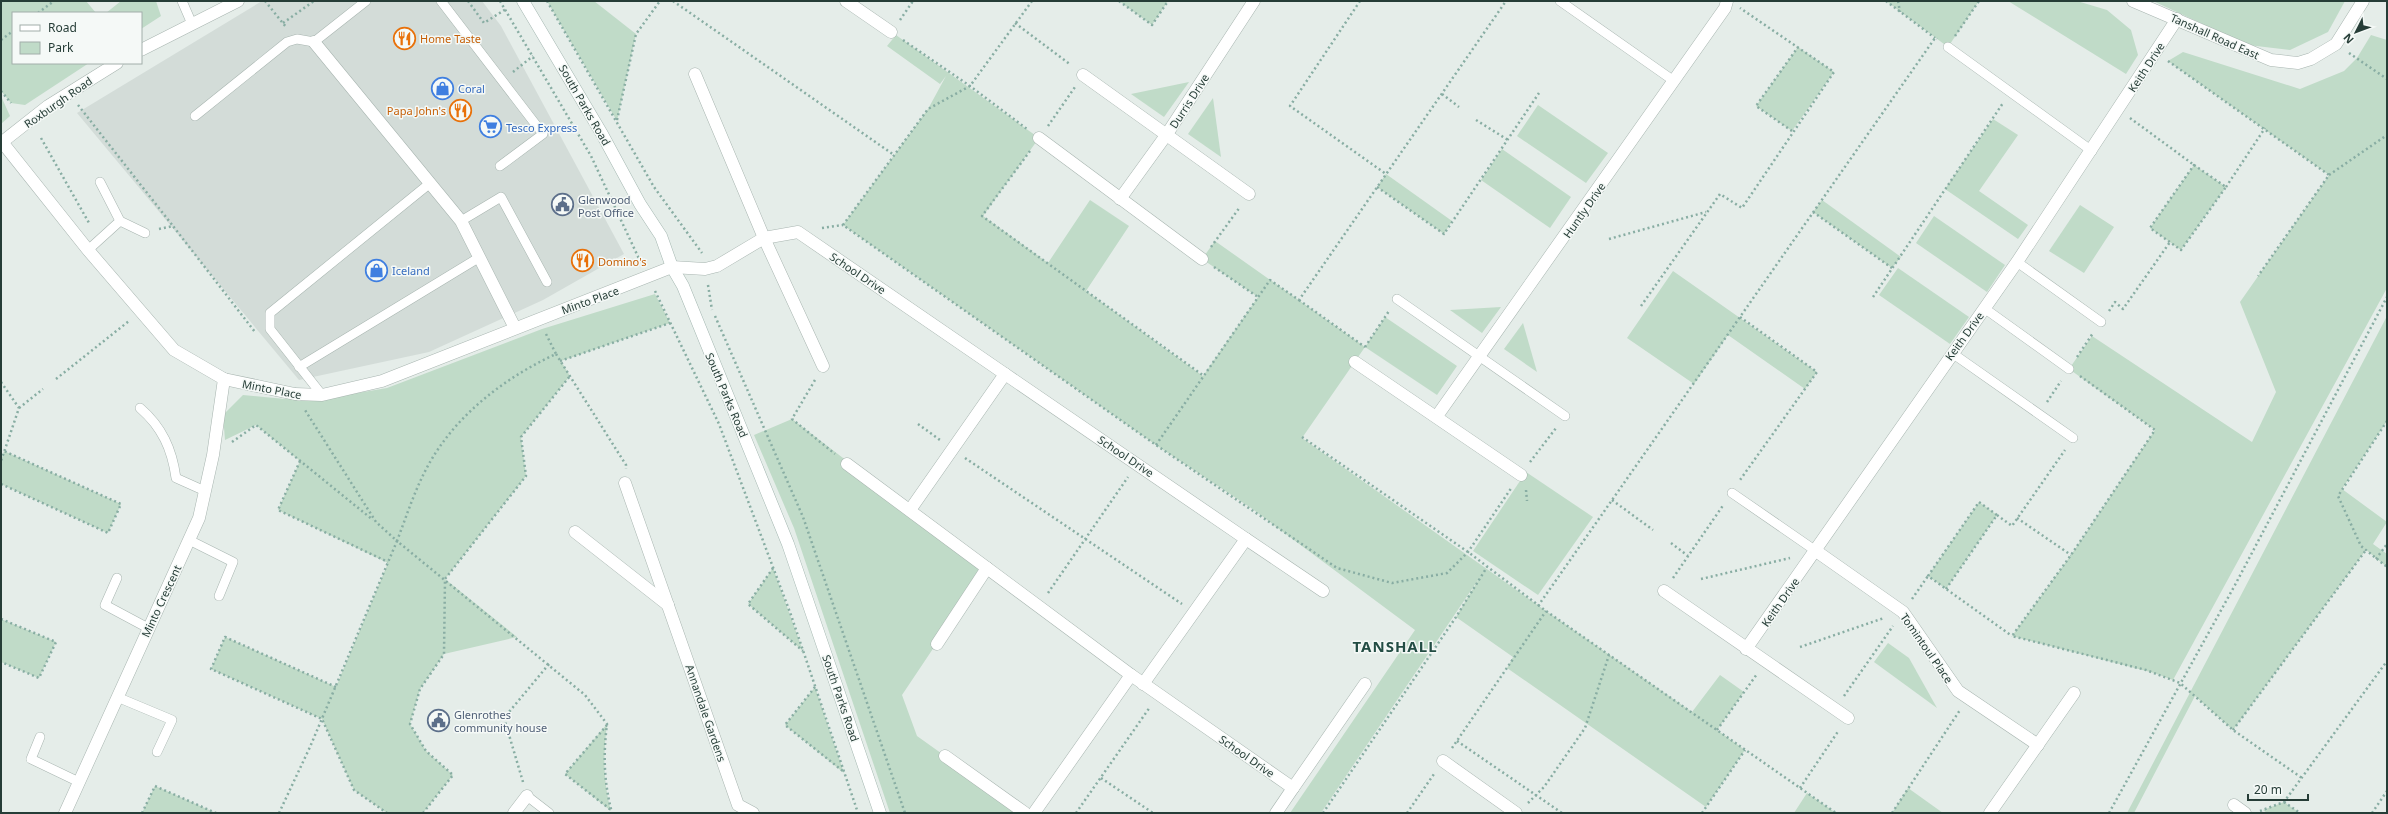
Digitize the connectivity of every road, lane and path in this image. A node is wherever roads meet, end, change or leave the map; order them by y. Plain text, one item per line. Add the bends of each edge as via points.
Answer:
1 (54, 1) edge
2 (182, 1) edge
3 (238, 1) edge
4 (265, 1) edge
5 (314, 1) edge
6 (366, 1) edge
7 (441, 1) edge
8 (468, 1) edge
9 (500, 1) edge
10 (660, 1) edge
11 (672, 1) edge
12 (846, 1) edge
13 (913, 1) edge
14 (1032, 1) edge
15 (1120, 1) edge
16 (1168, 1) edge
17 (1254, 1) edge
18 (1360, 1) edge
19 (1506, 1) edge
20 (1560, 1) edge
21 (1886, 1) edge
22 (1898, 1) edge
23 (1979, 1) edge
24 (2133, 1) edge
25 (2363, 1) edge
26 (517, 3) edge
27 (1732, 4) edge
28 (505, 9) junction
29 (39, 12) edge
30 (1900, 12) junction
31 (2177, 19) junction
32 (283, 23) junction
33 (1015, 23) junction
34 (192, 24) junction
35 (12, 32) edge
36 (891, 32) junction
37 (1935, 38) junction
38 (297, 39) junction
39 (1, 40) edge
40 (314, 42) junction
41 (2336, 44) junction
42 (1798, 47) junction
43 (1948, 47) junction
44 (142, 49) edge
45 (2155, 53) junction
46 (533, 56) junction
47 (524, 61) dead end
48 (115, 64) edge
49 (694, 74) dead end
50 (1083, 74) junction
51 (2387, 79) edge
52 (1674, 81) junction
53 (970, 86) junction
54 (1, 91) edge
55 (69, 92) junction
56 (2011, 92) junction
57 (1539, 93) dead end
58 (1442, 94) junction
59 (11, 103) dead end
60 (1459, 107) dead end
61 (2118, 110) junction
62 (195, 116) dead end
63 (617, 120) dead end
64 (1476, 120) dead end
65 (2265, 128) junction
66 (1792, 131) junction
67 (1167, 134) junction
68 (2387, 135) edge
69 (41, 138) dead end
70 (1039, 138) junction
71 (1508, 140) junction
72 (2, 143) edge
73 (2092, 150) junction
74 (894, 155) junction
75 (2194, 165) junction
76 (500, 166) dead end
77 (1386, 174) junction
78 (2329, 175) junction
79 (100, 182) dead end
80 (430, 184) junction
81 (1377, 187) junction
82 (2226, 187) junction
83 (1249, 194) joint
84 (1120, 199) junction
85 (1706, 212) junction
86 (1813, 212) junction
87 (120, 221) junction
88 (461, 221) junction
89 (173, 226) junction
90 (145, 232) joint
91 (764, 238) junction
92 (98, 239) junction
93 (1609, 239) dead end
94 (2170, 242) junction
95 (88, 250) junction
96 (480, 257) junction
97 (1202, 259) junction
98 (2017, 262) junction
99 (672, 267) junction
100 (1892, 268) junction
101 (2258, 276) dead end
102 (648, 278) junction
103 (547, 282) dead end
104 (1258, 297) junction
105 (1873, 297) dead end
106 (2387, 297) edge
107 (1397, 299) joint
108 (1299, 300) junction
109 (1641, 306) dead end
110 (1984, 308) junction
111 (141, 312) junction
112 (1740, 317) junction
113 (537, 319) junction
114 (2101, 322) joint
115 (670, 323) junction
116 (515, 328) junction
117 (256, 333) dead end
118 (1365, 347) junction
119 (1952, 353) junction
120 (556, 354) junction
121 (1479, 356) junction
122 (560, 361) junction
123 (1355, 362) joint
124 (823, 366) joint
125 (299, 367) junction
126 (2069, 369) joint
127 (1005, 374) junction
128 (570, 376) junction
129 (1204, 376) junction
130 (56, 379) dead end
131 (224, 379) junction
132 (1, 382) edge
133 (43, 389) dead end
134 (295, 394) junction
135 (322, 395) junction
136 (19, 408) junction
137 (140, 408) dead end
138 (1437, 416) junction
139 (1565, 416) joint
140 (2387, 421) edge
141 (918, 424) dead end
142 (1302, 438) dead end
143 (2073, 438) joint
144 (1156, 445) junction
145 (952, 449) junction
146 (4, 451) junction
147 (214, 456) junction
148 (1, 461) edge
149 (300, 461) junction
150 (847, 464) joint
151 (1137, 464) junction
152 (1521, 475) junction
153 (625, 482) joint
154 (1, 484) edge
155 (206, 490) junction
156 (1732, 492) junction
157 (1612, 500) junction
158 (910, 510) junction
159 (1997, 515) junction
160 (2017, 518) junction
161 (376, 522) junction
162 (1653, 530) dead end
163 (575, 532) dead end
164 (1085, 538) junction
165 (1246, 539) junction
166 (189, 540) junction
167 (397, 541) junction
168 (1671, 543) dead end
169 (2387, 544) edge
170 (2366, 550) junction
171 (1468, 552) junction
172 (1816, 552) junction
173 (2071, 555) junction
174 (1688, 556) junction
175 (2376, 559) junction
176 (388, 562) junction
177 (1486, 567) junction
178 (2387, 567) edge
179 (773, 568) junction
180 (987, 568) junction
181 (1928, 576) junction
182 (117, 578) dead end
183 (445, 579) junction
184 (1701, 579) dead end
185 (1946, 589) junction
186 (1323, 591) dead end
187 (1664, 591) joint
188 (219, 596) dead end
189 (668, 605) junction
190 (1038, 606) junction
191 (1538, 606) junction
192 (1194, 612) junction
193 (1546, 612) junction
194 (1903, 612) junction
195 (1, 619) edge
196 (148, 628) junction
197 (2012, 636) junction
198 (937, 644) dead end
199 (1800, 648) dead end
200 (1746, 649) junction
201 (803, 651) junction
202 (1609, 655) junction
203 (1, 662) edge
204 (1765, 662) junction
205 (2387, 662) edge
206 (549, 664) junction
207 (1131, 675) junction
208 (2180, 683) junction
209 (1143, 684) junction
210 (1365, 684) dead end
211 (336, 687) junction
212 (815, 687) junction
213 (2074, 693) dead end
214 (1158, 695) junction
215 (117, 696) junction
216 (1968, 698) junction
217 (1835, 709) junction
218 (1848, 718) joint
219 (322, 719) junction
220 (607, 724) junction
221 (1716, 730) junction
222 (2233, 730) junction
223 (40, 737) dead end
224 (1457, 741) junction
225 (2038, 745) junction
226 (1745, 750) junction
227 (157, 752) dead end
228 (945, 756) dead end
229 (1443, 761) junction
230 (844, 773) junction
231 (1100, 778) junction
232 (2302, 778) junction
233 (79, 782) junction
234 (1293, 788) junction
235 (1800, 788) junction
236 (2387, 791) edge
237 (1536, 795) junction
238 (527, 796) junction
239 (2284, 802) junction
240 (2234, 805) dead end
241 (1519, 811) edge
242 (611, 812) edge
243 (65, 813) edge
244 (142, 813) edge
245 (216, 813) edge
246 (279, 813) edge
247 (387, 813) edge
248 (423, 813) edge
249 (514, 813) edge
250 (549, 813) edge
251 (753, 813) edge
252 (858, 813) edge
253 (880, 813) edge
254 (1025, 813) edge
255 (1034, 813) edge
256 (1076, 813) edge
257 (1153, 813) edge
258 (1276, 813) edge
259 (1323, 813) edge
260 (1407, 813) edge
261 (1562, 813) edge
262 (1702, 813) edge
263 (1836, 813) edge
264 (1892, 813) edge
265 (1990, 813) edge
266 (2108, 813) edge
267 (2245, 813) edge
268 (2254, 813) edge
269 (2300, 813) edge
270 (2372, 813) edge

1 - 29 path
2 - 34 lane
3 - 34 street
4 - 32 path
5 - 32 path
6 - 40 lane
7 - 76 lane via 542,134
8 - 28 path via 484,23
9 - 28 path
10 - 63 path via 636,34
11 - 74 path
12 - 36 street
13 - 36 path
14 - 33 path
15 - 16 path via 1152,24
17 - 67 street, Durris Drive
18 - 77 path via 1290,106
19 - 58 path
20 - 52 lane
21 - 30 path
22 - 30 path
23 - 43 path
24 - 31 street, Tanshall Road East
25 - 41 street
26 - 28 path
26 - 99 street, South Parks Road via 602,134 640,204 661,236
27 - 42 path
27 - 52 street, Huntly Drive via 1725,8
28 - 46 path
30 - 37 path
31 - 41 street, Tanshall Road East via 2271,60 2298,63 2311,59
31 - 45 street, Keith Drive
32 - 38 path
33 - 50 path
33 - 53 path
34 - 44 street
35 - 39 path
36 - 53 path
37 - 43 path
37 - 86 path
38 - 40 lane
38 - 62 lane via 287,42
40 - 80 street
41 - 51 path
42 - 66 path via 1834,72
42 - 66 path via 1756,106
43 - 56 lane
45 - 61 street, Keith Drive
45 - 65 path
46 - 47 path
46 - 102 path via 591,156
48 - 55 street, Roxburgh Road
49 - 91 street
50 - 67 street
50 - 70 path
52 - 121 street, Huntly Drive
53 - 70 path
53 - 74 path via 928,109
54 - 59 path
55 - 72 street, Roxburgh Road
55 - 89 path
56 - 73 lane
56 - 100 path
57 - 71 path
58 - 60 path
58 - 77 path
61 - 73 street, Keith Drive
61 - 75 path
64 - 71 path
65 - 78 path
65 - 82 path
66 - 85 path via 1742,208 1720,194
67 - 83 street
67 - 84 street, Durris Drive
68 - 78 path
69 - 92 path
70 - 84 street
70 - 129 path via 982,216
71 - 81 path via 1444,234
72 - 95 street, Minto Place
73 - 98 street, Keith Drive
74 - 144 path via 843,224
75 - 82 path
75 - 94 path via 2150,228
77 - 81 path
78 - 101 path
79 - 87 lane
80 - 88 street
80 - 125 lane via 270,313 270,329
81 - 108 path
82 - 94 path via 2181,250
83 - 97 path
84 - 97 street
85 - 93 path
85 - 109 path
86 - 100 path
86 - 112 path
87 - 90 lane
87 - 92 lane
88 - 96 street
88 - 103 lane via 501,197
89 - 90 path
89 - 117 path
91 - 99 street, School Drive via 717,266 705,269
91 - 124 street
91 - 127 street, School Drive via 798,232
92 - 95 lane
94 - 114 path via 2123,309 2115,302
95 - 111 street, Minto Place
96 - 116 street
96 - 125 lane
97 - 104 path
98 - 110 street, Keith Drive
98 - 114 lane
99 - 102 street, Minto Place
99 - 253 street, South Parks Road via 683,286 788,544
100 - 105 path
102 - 113 street, Minto Place
102 - 115 path
104 - 108 path via 1270,280
104 - 129 path
106 - 208 path via 2239,578
107 - 118 path
107 - 121 lane
108 - 118 path
110 - 119 street, Keith Drive
110 - 126 lane
111 - 130 path
111 - 131 street, Minto Place via 174,350
112 - 156 path via 1817,372
112 - 157 path
113 - 116 street, Minto Place
113 - 120 path
115 - 122 path
115 - 179 path via 719,424
116 - 135 street, Minto Place via 382,381
118 - 123 path
119 - 143 lane
119 - 172 street, Keith Drive
120 - 122 path
120 - 167 path via 538,362 491,393 452,431 434,456 419,484
121 - 138 street, Huntly Drive
121 - 139 lane
122 - 128 path
123 - 138 street
124 - 150 path via 792,419
125 - 135 lane
126 - 173 path via 2156,430
127 - 145 street
127 - 151 street, School Drive
128 - 153 path via 626,465
128 - 183 path via 521,437 526,476
129 - 144 path
131 - 134 street, Minto Place
131 - 147 street, Minto Crescent
132 - 136 path
133 - 136 path
134 - 135 street, Minto Place
134 - 161 path
136 - 146 path
137 - 155 lane via 162,431 171,454 176,478
138 - 152 street
139 - 152 path
140 - 170 path via 2338,496 2361,546
141 - 145 path
142 - 171 path
143 - 160 path
144 - 171 path via 1337,568 1392,583 1447,573
145 - 158 street
145 - 164 path
146 - 148 path
146 - 154 path via 121,504 108,533
147 - 149 path via 256,425
147 - 155 street, Minto Crescent
149 - 161 path
149 - 176 path via 278,510
150 - 158 street, School Drive
151 - 164 path
151 - 165 street, School Drive
152 - 171 path
153 - 189 street, Annandale Gardens
155 - 166 street, Minto Crescent via 199,518
156 - 172 lane
156 - 174 path
157 - 162 path
157 - 191 path
158 - 180 street, School Drive
159 - 160 path via 2012,526
159 - 181 path via 1979,502
159 - 185 path
160 - 173 path
161 - 167 path
163 - 189 street
164 - 190 path
164 - 192 path
165 - 186 street, School Drive
165 - 192 street
166 - 188 lane via 233,562
166 - 196 street, Minto Crescent
167 - 176 path
167 - 183 path
168 - 174 path
169 - 175 path
170 - 175 path
170 - 222 path
171 - 177 path
172 - 184 path
172 - 194 street, Tomintoul Place
172 - 200 street, Keith Drive
173 - 197 path
174 - 187 path
175 - 178 path
176 - 211 path
177 - 191 path
177 - 259 path via 1456,617
179 - 201 path
179 - 201 path via 748,604
180 - 190 street, School Drive
180 - 198 street
181 - 185 path
181 - 194 path
182 - 196 lane via 105,605
183 - 206 path
183 - 248 path via 444,654 420,689 410,724 426,751 454,775
185 - 197 path
187 - 200 street
189 - 251 street, Annandale Gardens via 738,806
190 - 207 street, School Drive
191 - 193 path
192 - 209 street
193 - 202 path
193 - 224 path
194 - 199 path
194 - 216 street, Tomintoul Place via 1958,691
194 - 217 path
195 - 203 path via 56,642 39,678
196 - 215 street, Minto Crescent
197 - 208 path via 2146,670
200 - 204 street
201 - 212 path
202 - 221 path
202 - 237 path via 1585,728
204 - 217 street
204 - 221 path
205 - 232 path
206 - 220 path via 585,695
206 - 238 path via 504,718
207 - 209 street, School Drive
207 - 255 street
208 - 222 path
208 - 266 path
209 - 214 street, School Drive
210 - 234 street
211 - 219 path
211 - 219 path via 225,637 211,669
212 - 230 path
212 - 230 path via 785,725
213 - 225 street
214 - 231 path
214 - 234 street, School Drive
215 - 227 lane via 172,720
215 - 233 street, Minto Crescent
216 - 225 street, Tomintoul Place
216 - 264 path
217 - 218 street
218 - 235 path
219 - 246 path
219 - 247 path via 354,790
220 - 242 path via 604,750 605,787
220 - 242 path via 565,774
221 - 226 path
222 - 232 path
223 - 233 lane via 31,759
224 - 229 path
224 - 237 path
225 - 265 street
226 - 235 path
226 - 262 path
228 - 254 street
229 - 241 street
229 - 260 path
230 - 252 path
231 - 256 path
231 - 257 path
232 - 239 path
233 - 243 street, Minto Crescent
234 - 258 street
235 - 263 path
236 - 270 path
237 - 241 path
237 - 261 path
238 - 249 street
238 - 250 lane
239 - 268 path
239 - 269 path
240 - 267 street
244 - 245 path via 155,786

